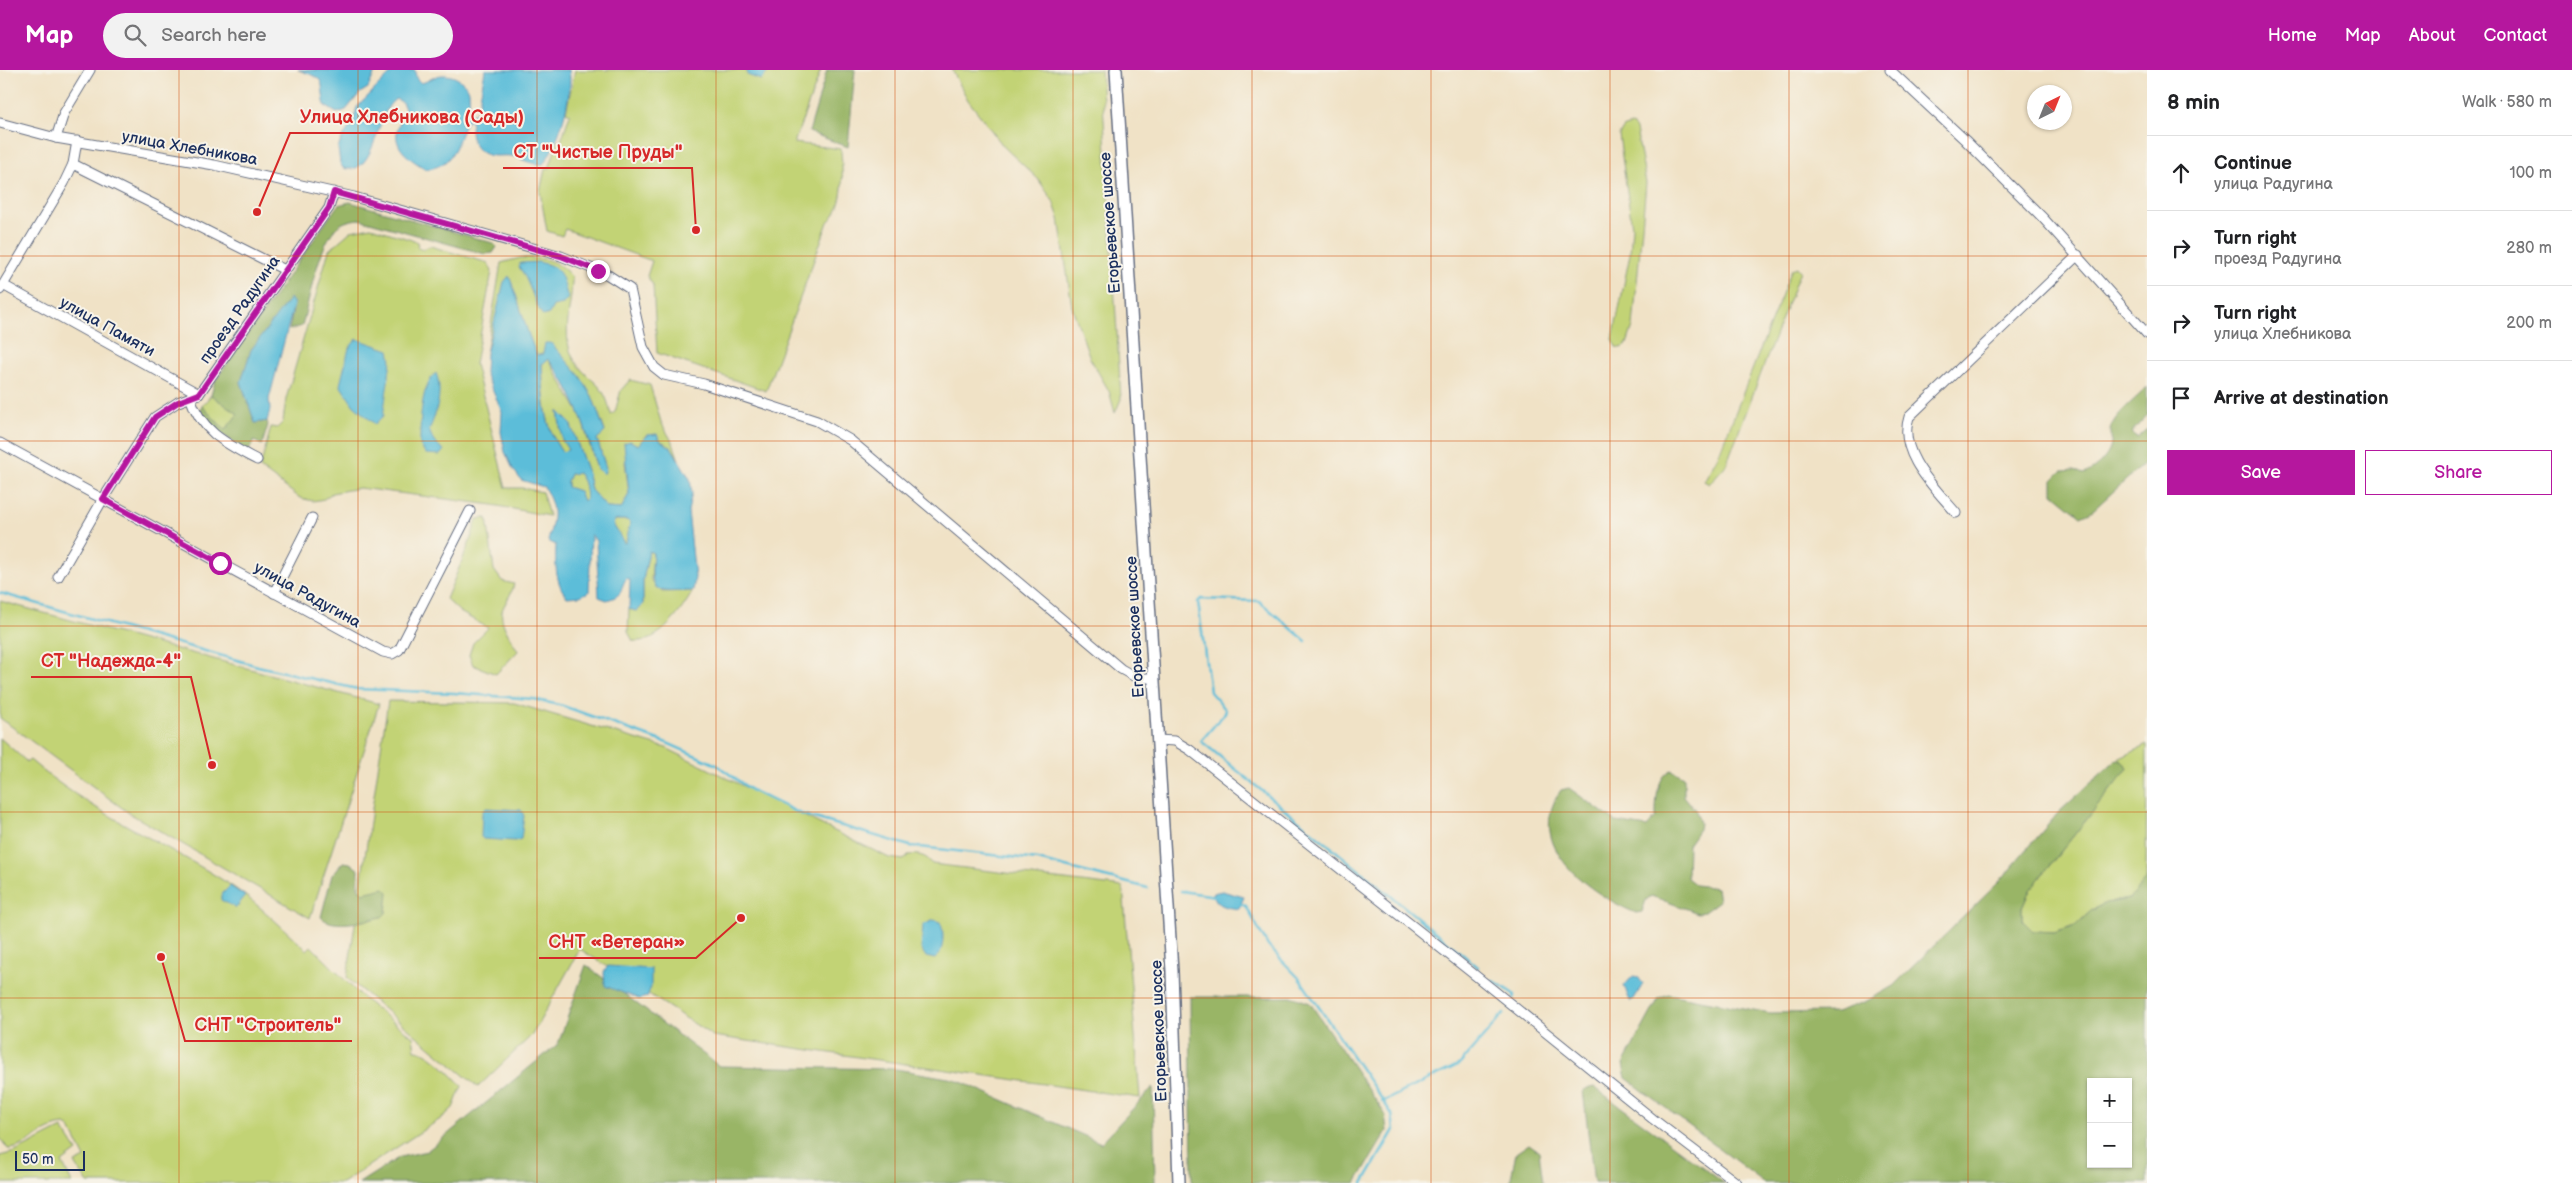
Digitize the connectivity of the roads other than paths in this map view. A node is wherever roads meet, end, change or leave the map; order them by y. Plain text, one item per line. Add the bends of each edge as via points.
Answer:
1 (90, 70) edge
2 (1116, 70) edge
3 (1890, 70) edge
4 (0, 123) edge
5 (56, 138) junction
6 (77, 141) junction
7 (73, 164) junction
8 (334, 192) junction
9 (2078, 255) junction
10 (285, 270) junction
11 (1, 287) edge
12 (2147, 334) edge
13 (195, 395) junction
14 (0, 443) edge
15 (257, 460) dead end
16 (103, 499) junction
17 (470, 511) dead end
18 (1956, 513) dead end
19 (312, 518) dead end
20 (58, 577) dead end
21 (274, 593) junction
22 (1153, 678) junction
23 (1156, 740) junction
24 (1179, 1183) edge
25 (1737, 1183) edge

1 - 5 street via 64,113
2 - 22 main road, Егорьевское шоссе
3 - 9 street via 1972,146
4 - 5 street, улица Хлебникова
5 - 6 street, улица Хлебникова
6 - 7 street
6 - 8 street, улица Хлебникова via 214,165
7 - 10 street
7 - 11 street
8 - 10 street, проезд Радугина via 329,208
8 - 22 street, улица Хлебникова via 561,256 608,275 630,289 643,347 654,367 664,376 704,384 832,428 1121,669 1137,678
9 - 12 street
9 - 18 street via 1909,417 1906,440 1913,457
10 - 13 street, проезд Радугина
11 - 13 street, улица Памяти
13 - 15 street via 195,412 214,434
13 - 16 street via 164,409 155,417
14 - 16 street, улица Радугина
16 - 20 street
16 - 21 street, улица Радугина
17 - 21 street, улица Радугина via 399,650 392,654 382,652
19 - 21 street
22 - 23 main road, Егорьевское шоссе
23 - 24 main road, Егорьевское шоссе via 1172,971
23 - 25 street via 1176,741 1190,750

